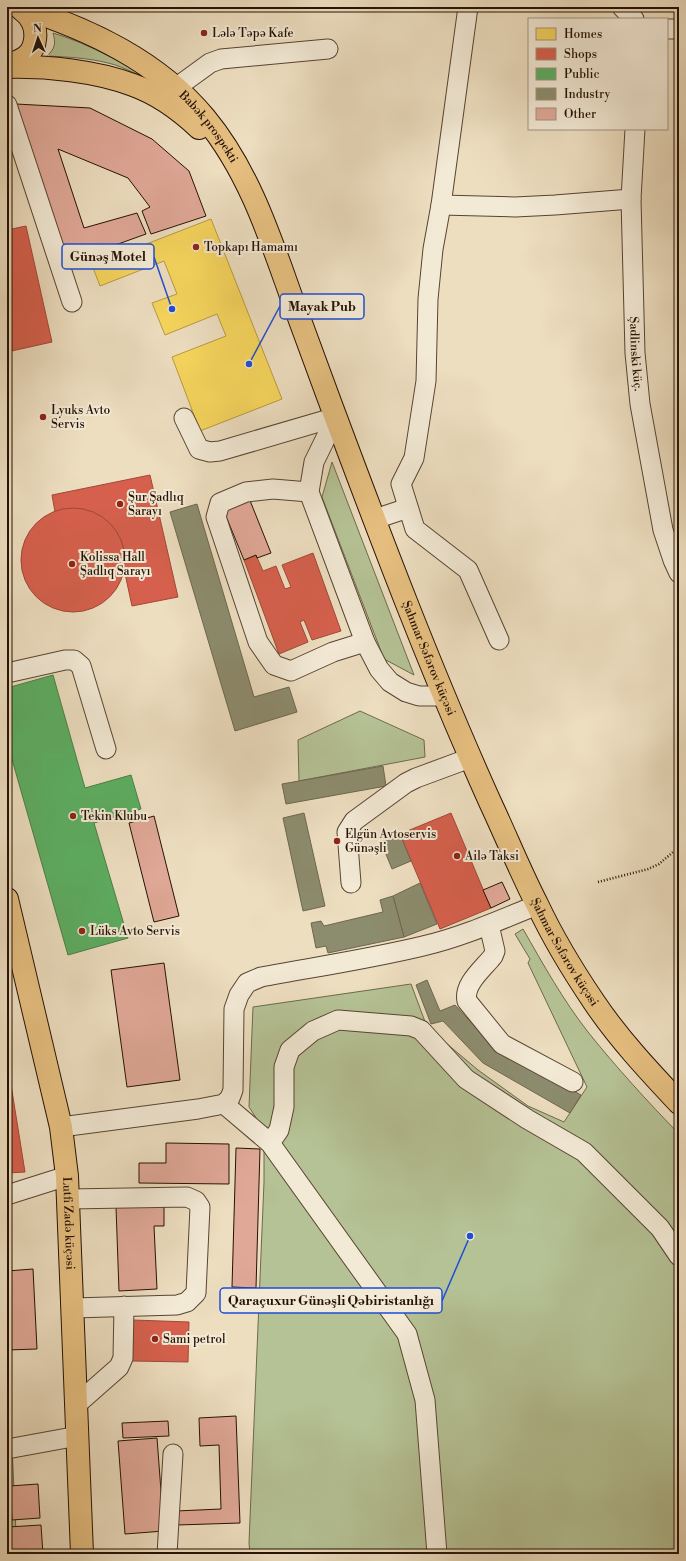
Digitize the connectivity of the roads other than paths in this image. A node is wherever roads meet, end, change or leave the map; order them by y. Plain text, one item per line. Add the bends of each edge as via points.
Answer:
1 (19, 7) edge
2 (468, 7) edge
3 (622, 7) edge
4 (633, 18) edge
5 (668, 29) edge
6 (679, 29) edge
7 (328, 49) dead end
8 (7, 66) edge
9 (177, 87) junction
10 (7, 105) edge
11 (635, 130) edge
12 (239, 170) junction
13 (631, 199) junction
14 (441, 205) junction
15 (72, 302) dead end
16 (336, 416) junction
17 (184, 418) dead end
18 (309, 492) junction
19 (408, 508) junction
20 (375, 519) junction
21 (679, 573) edge
22 (498, 640) dead end
23 (365, 642) junction
24 (7, 673) edge
25 (444, 696) junction
26 (106, 749) dead end
27 (470, 758) junction
28 (351, 883) dead end
29 (7, 899) edge
30 (537, 905) junction
31 (489, 925) junction
32 (573, 1082) dead end
33 (679, 1103) edge
34 (224, 1104) junction
35 (61, 1127) junction
36 (270, 1143) junction
37 (67, 1176) junction
38 (7, 1195) edge
39 (69, 1199) junction
40 (679, 1256) edge
41 (124, 1306) junction
42 (73, 1308) junction
43 (77, 1404) junction
44 (78, 1436) junction
45 (7, 1449) edge
46 (173, 1454) dead end
47 (82, 1554) edge
48 (167, 1554) edge
49 (437, 1554) edge

1 - 8 main road via 30,17 34,25 35,42 28,55
1 - 9 main road, Babək prospekti via 96,36 124,51
2 - 14 street
3 - 4 street
5 - 6 street
7 - 9 street via 221,59 210,63
8 - 12 main road, Babək prospekti via 82,73 133,85 151,93 172,105 194,123
9 - 12 main road, Babək prospekti via 218,135
10 - 15 street
11 - 13 street, Şadlinski küç.
12 - 16 main road, Şahmar Səfərov küçəsi via 269,234
13 - 14 street via 515,207
13 - 21 street, Şadlinski küç. via 635,353 640,404 663,530
14 - 19 street via 428,300 426,381 414,458 401,484
16 - 17 street via 210,452 199,449
16 - 18 street via 314,462
16 - 20 main road, Şahmar Səfərov küçəsi
18 - 23 street
18 - 23 street via 273,489 246,492 220,503 216,517 258,642 274,666 291,671 334,652
19 - 20 street
19 - 22 street via 415,529 468,570
20 - 25 main road, Şahmar Səfərov küçəsi
23 - 25 street via 379,669 390,682 406,692 419,696
24 - 26 street via 74,660 81,666
25 - 27 main road, Şahmar Səfərov küçəsi
27 - 28 street via 406,783 354,822 347,832
27 - 30 main road, Şahmar Səfərov küçəsi
29 - 35 main road, Lutfi Zadə küçəsi
30 - 31 street
30 - 33 main road, Şahmar Səfərov küçəsi via 594,1002 619,1036
31 - 32 street via 495,950 469,985 467,1001 502,1044
31 - 34 street via 424,946 261,977 247,984 239,995 234,1009 233,1090
34 - 35 street
34 - 36 street
35 - 37 main road, Lutfi Zadə küçəsi
36 - 40 street via 279,1130 284,1107 284,1067 290,1050 313,1031 338,1020 411,1026 421,1030 466,1079 584,1152 660,1228
36 - 49 street via 407,1334 424,1400
37 - 38 street
37 - 39 main road, Lutfi Zadə küçəsi
39 - 41 street via 187,1197 196,1201 200,1208 196,1293 187,1302 177,1305
39 - 42 main road, Lutfi Zadə küçəsi
41 - 42 street
41 - 43 street via 123,1358 119,1368
42 - 43 main road, Lutfi Zadə küçəsi
43 - 44 main road, Lutfi Zadə küçəsi
44 - 45 street
44 - 47 main road, Lutfi Zadə küçəsi
46 - 48 street

